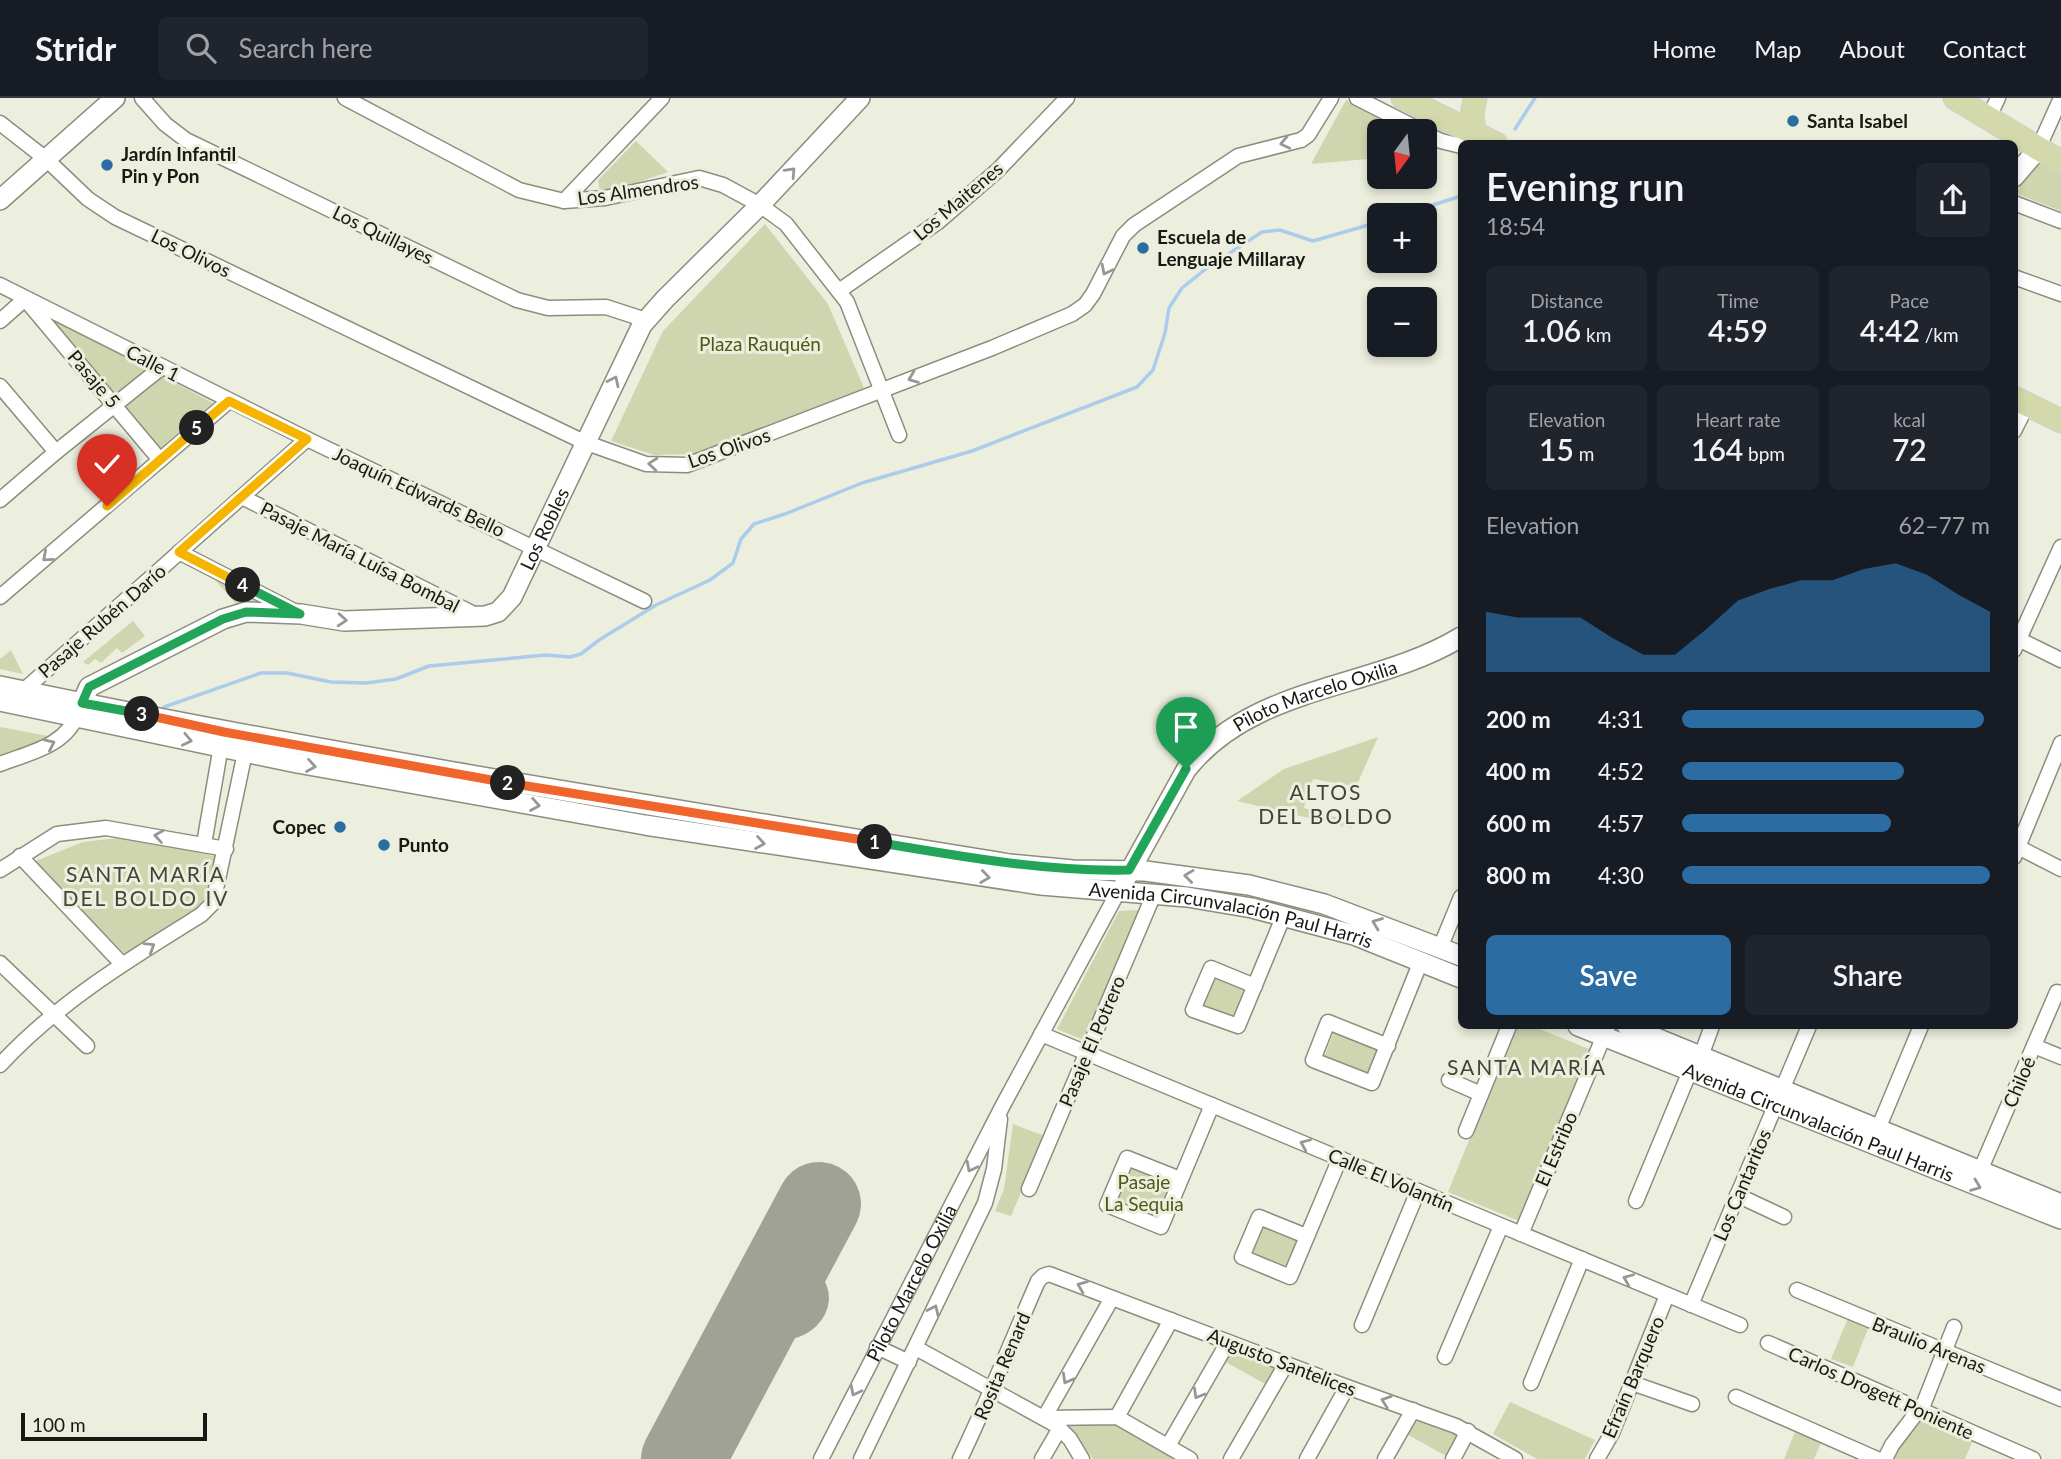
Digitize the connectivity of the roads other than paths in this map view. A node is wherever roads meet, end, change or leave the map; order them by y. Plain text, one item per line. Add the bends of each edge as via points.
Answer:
1 (115, 98) edge
2 (142, 98) edge
3 (345, 98) edge
4 (662, 98) edge
5 (860, 98) edge
6 (1067, 98) edge
7 (1331, 98) edge
8 (1357, 98) edge
9 (1403, 98) edge
10 (1475, 98) edge
11 (1955, 98) edge
12 (2060, 98) edge
13 (1993, 108) edge
14 (1398, 119) edge
15 (0, 123) edge
16 (1437, 139) edge
17 (1467, 139) edge
18 (2038, 149) junction
19 (46, 159) junction
20 (2061, 162) edge
21 (2018, 172) edge
22 (0, 200) edge
23 (564, 201) junction
24 (2018, 204) edge
25 (760, 205) junction
26 (2061, 220) edge
27 (2018, 278) edge
28 (0, 285) edge
29 (839, 291) junction
30 (2061, 294) edge
31 (25, 299) junction
32 (646, 320) junction
33 (0, 321) edge
34 (162, 366) junction
35 (0, 386) edge
36 (883, 390) junction
37 (229, 401) junction
38 (2021, 401) edge
39 (115, 404) junction
40 (2061, 421) edge
41 (899, 435) dead end
42 (307, 439) junction
43 (584, 443) junction
44 (56, 452) junction
45 (160, 460) junction
46 (242, 497) junction
47 (1, 498) edge
48 (2061, 547) edge
49 (535, 548) junction
50 (179, 552) junction
51 (0, 597) edge
52 (644, 601) dead end
53 (300, 614) junction
54 (479, 616) junction
55 (1458, 638) edge
56 (2018, 638) edge
57 (2018, 643) edge
58 (2061, 660) edge
59 (0, 686) edge
60 (23, 691) junction
61 (0, 701) edge
62 (80, 710) junction
63 (223, 740) junction
64 (2061, 743) edge
65 (246, 744) junction
66 (0, 764) edge
67 (204, 844) junction
68 (2018, 845) edge
69 (226, 849) junction
70 (2018, 851) edge
71 (20, 856) junction
72 (2061, 869) edge
73 (0, 870) edge
74 (1129, 870) junction
75 (1118, 892) junction
76 (1154, 894) junction
77 (1458, 904) edge
78 (1284, 915) junction
79 (1440, 948) junction
80 (1458, 956) edge
81 (1421, 961) junction
82 (0, 963) edge
83 (122, 964) junction
84 (1458, 977) edge
85 (1255, 986) junction
86 (2057, 992) dead end
87 (54, 1014) junction
88 (1508, 1029) edge
89 (1633, 1029) edge
90 (1711, 1029) edge
91 (1808, 1029) edge
92 (1920, 1029) edge
93 (1606, 1031) edge
94 (1041, 1034) junction
95 (87, 1046) dead end
96 (1388, 1046) junction
97 (2034, 1046) junction
98 (1087, 1053) junction
99 (2061, 1057) edge
100 (1695, 1063) junction
101 (0, 1065) edge
102 (1449, 1080) dead end
103 (1481, 1094) junction
104 (1779, 1097) junction
105 (1212, 1105) junction
106 (1002, 1107) junction
107 (1878, 1129) junction
108 (1466, 1131) dead end
109 (1339, 1158) junction
110 (1980, 1171) junction
111 (1180, 1179) junction
112 (1029, 1189) dead end
113 (1418, 1191) junction
114 (1737, 1195) junction
115 (1636, 1201) dead end
116 (2061, 1204) edge
117 (1784, 1217) dead end
118 (2061, 1219) edge
119 (1501, 1226) junction
120 (1521, 1234) junction
121 (1306, 1236) junction
122 (1582, 1259) junction
123 (1046, 1274) joint
124 (1797, 1290) dead end
125 (1667, 1295) junction
126 (1112, 1298) junction
127 (1691, 1305) junction
128 (1171, 1320) junction
129 (1362, 1325) dead end
130 (1740, 1325) dead end
131 (1954, 1327) dead end
132 (1228, 1342) junction
133 (1768, 1343) dead end
134 (877, 1347) junction
135 (916, 1348) junction
136 (1944, 1352) junction
137 (1445, 1357) dead end
138 (909, 1362) junction
139 (1286, 1364) junction
140 (1633, 1382) junction
141 (1531, 1383) dead end
142 (1347, 1387) junction
143 (991, 1390) junction
144 (1736, 1397) dead end
145 (2061, 1399) edge
146 (1692, 1404) dead end
147 (1413, 1410) junction
148 (1920, 1410) junction
149 (1117, 1417) junction
150 (1044, 1418) junction
151 (1060, 1427) junction
152 (1468, 1431) junction
153 (1168, 1446) junction
154 (821, 1459) edge
155 (861, 1459) edge
156 (960, 1459) edge
157 (1042, 1459) edge
158 (1082, 1459) edge
159 (1190, 1459) edge
160 (1231, 1459) edge
161 (1307, 1459) edge
162 (1385, 1459) edge
163 (1453, 1459) edge
164 (1515, 1459) edge
165 (1597, 1459) edge
166 (1877, 1459) edge
167 (1885, 1459) edge
168 (2033, 1459) edge

1 - 19 main road
2 - 32 street, Los Quillayes via 186,140 517,300 548,308 606,307
3 - 23 street, Los Almendros via 519,190
4 - 23 street
25 -> 5 main road, Los Robles
6 - 29 street, Los Maitenes via 998,170 938,222
7 -> 36 street, Los Olivos via 1301,140 1238,156 1134,225 1123,236 1094,294 1079,309
8 - 14 street
9 - 17 main road
10 - 17 main road
11 - 13 main road
12 - 18 street
13 - 18 main road
15 - 19 street, Los Olivos
16 - 17 street
18 - 20 main road
18 - 21 main road
19 - 22 main road
19 - 43 street, Los Olivos via 88,199 115,217
23 - 25 street, Los Almendros via 605,198 699,178
24 - 26 street
25 - 29 street, Los Almendros via 786,224
25 - 32 main road, Los Robles
27 - 30 street
28 - 31 street, Calle 1
29 - 36 street, Los Almendros
31 - 33 street
31 - 34 street, Calle 1
31 - 39 street, Pasaje 5
43 -> 32 main road, Los Robles
34 - 37 street, Calle 1
34 - 39 street
35 - 44 street
36 - 41 street, Los Almendros
36 -> 43 street, Los Olivos via 687,465 646,464
37 - 42 street, Calle 1
37 - 45 street
38 - 40 main road
39 - 44 street
39 - 45 street, Pasaje 5
42 - 46 street, Pasaje Rubén Darío
42 - 49 street, Joaquín Edwards Bello
43 - 49 main road, Los Robles
44 - 47 street
45 -> 51 street
46 - 50 street, Pasaje Rubén Darío
46 - 54 street, Pasaje María Luísa Bombal
48 - 56 street
49 - 52 street, Joaquín Edwards Bello
49 - 54 main road, Los Robles via 508,603 498,612
50 - 53 street
50 - 60 street, Pasaje Rubén Darío
53 -> 54 main road, Los Robles via 344,621
53 - 62 main road, Los Robles via 246,612 223,619 89,687
55 - 74 main road, Piloto Marcelo Oxilia via 1421,657 1268,708 1220,735 1186,769
57 - 58 street
59 - 60 main road, Avenida Circunvalación Paul Harris
60 - 62 main road, Avenida Circunvalación Paul Harris
61 - 62 main road, Avenida Circunvalación Paul Harris
62 - 63 main road, Avenida Circunvalación Paul Harris via 159,717
66 -> 62 street via 58,742 71,730
63 - 65 main road, Avenida Circunvalación Paul Harris
63 - 67 street
64 - 68 street
65 - 69 street
65 - 74 main road, Avenida Circunvalación Paul Harris via 1009,864
65 -> 75 main road, Avenida Circunvalación Paul Harris via 310,766 645,825
67 - 69 street
67 -> 71 street via 106,828 57,834
83 -> 69 street via 209,909
70 - 72 street
71 - 73 street
71 - 83 street
74 - 75 main road, Piloto Marcelo Oxilia
79 -> 74 main road, Avenida Circunvalación Paul Harris via 1287,893
75 - 76 main road, Avenida Circunvalación Paul Harris
75 - 94 street, Piloto Marcelo Oxilia
76 - 78 main road, Avenida Circunvalación Paul Harris
76 - 98 street, Pasaje El Potrero
77 - 79 street
78 - 81 main road, Avenida Circunvalación Paul Harris
78 - 85 street
79 - 80 main road, Avenida Circunvalación Paul Harris
81 - 84 main road, Avenida Circunvalación Paul Harris
81 - 96 street
82 - 87 street
83 - 87 street
85 - 85 street via 1238,1026 1194,1010 1211,968
86 - 97 street, Chiloé
87 - 95 street
87 - 101 street
88 - 103 street
89 - 100 main road, Avenida Circunvalación Paul Harris
90 - 100 street
91 - 104 street, Los Cantaritos
92 - 107 street
93 - 100 main road, Avenida Circunvalación Paul Harris
93 - 120 street, El Estribo
94 - 98 street, Calle El Volantín
94 - 106 street, Piloto Marcelo Oxilia
96 - 96 street via 1372,1083 1313,1060 1328,1022
97 - 99 street
97 - 110 street, Chiloé
98 - 105 street, Calle El Volantín
98 - 112 street, Pasaje El Potrero
100 - 104 main road, Avenida Circunvalación Paul Harris
100 - 115 street
102 - 103 street
103 - 108 street
104 - 107 main road, Avenida Circunvalación Paul Harris
104 - 114 street, Los Cantaritos
104 -> 118 main road, Avenida Circunvalación Paul Harris
109 -> 105 street, Calle El Volantín
105 - 111 street
106 -> 134 street, Piloto Marcelo Oxilia
135 -> 106 street, Piloto Marcelo Oxilia via 985,1203
107 - 110 main road, Avenida Circunvalación Paul Harris
109 - 113 street, Calle El Volantín
109 - 121 street
110 - 116 main road, Avenida Circunvalación Paul Harris
111 - 111 street via 1161,1227 1107,1205 1127,1157
113 - 119 street, Calle El Volantín
113 - 129 street
114 - 117 street
114 - 127 street, Los Cantaritos
119 - 120 street, Calle El Volantín
119 - 137 street
120 - 122 street, Calle El Volantín
121 - 121 street via 1290,1277 1242,1258 1259,1217
125 -> 122 street, Calle El Volantín
122 - 141 street
126 -> 123 street, Augusto Santelices
123 - 143 street, Rosita Renard via 1038,1280
124 - 136 street, Braulio Arenas
125 - 127 street, Calle El Volantín
125 - 140 street, Efraín Barquero
126 - 128 street, Augusto Santelices
126 -> 150 street
127 - 130 street, Calle El Volantín
128 - 132 street, Augusto Santelices
128 - 149 street
131 - 136 street
132 - 139 street, Augusto Santelices
132 -> 153 street
133 - 148 street, Carlos Drogett Poniente
134 - 138 street
134 -> 154 street, Piloto Marcelo Oxilia
135 - 138 street, Piloto Marcelo Oxilia
135 - 143 street
136 - 145 street, Braulio Arenas
136 - 148 street
138 - 155 street, Piloto Marcelo Oxilia
139 - 142 street, Augusto Santelices
139 - 160 street
140 - 146 street
140 - 165 street, Efraín Barquero
147 -> 142 street, Augusto Santelices
142 - 161 street
143 - 150 street
143 - 156 street, Rosita Renard
144 - 166 street
147 - 152 street, Augusto Santelices
147 - 162 street
148 - 167 street
148 - 168 street, Carlos Drogett Poniente
149 - 150 street
149 - 153 street
150 - 151 street
151 - 157 street
151 - 158 street
152 - 163 street
152 - 164 street, Augusto Santelices
153 - 159 street

